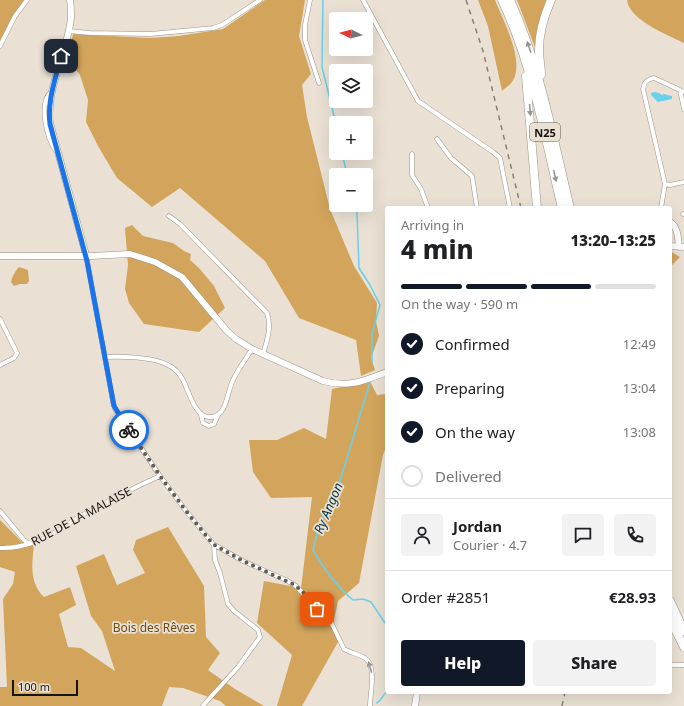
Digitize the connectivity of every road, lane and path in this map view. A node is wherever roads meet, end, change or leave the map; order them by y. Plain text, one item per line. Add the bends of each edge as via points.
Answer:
1 (27, 0) edge
2 (70, 0) edge
3 (260, 0) edge
4 (310, 0) edge
5 (363, 0) edge
6 (502, 0) edge
7 (510, 0) edge
8 (551, 0) edge
9 (68, 31) junction
10 (0, 46) edge
11 (525, 57) junction
12 (319, 83) dead end
13 (541, 84) junction
14 (682, 91) edge
15 (684, 108) edge
16 (437, 139) dead end
17 (412, 154) dead end
18 (684, 182) edge
19 (665, 184) junction
20 (568, 199) junction
21 (427, 206) edge
22 (477, 206) edge
23 (510, 206) edge
24 (537, 206) edge
25 (562, 206) edge
26 (570, 206) edge
27 (574, 206) edge
28 (661, 206) edge
29 (168, 216) dead end
30 (673, 227) edge
31 (681, 247) edge
32 (86, 255) junction
33 (0, 256) edge
34 (0, 319) edge
35 (252, 349) junction
36 (263, 354) junction
37 (105, 358) junction
38 (0, 365) edge
39 (385, 373) edge
40 (201, 415) junction
41 (218, 415) junction
42 (160, 476) junction
43 (0, 511) edge
44 (29, 544) junction
45 (214, 545) junction
46 (0, 548) edge
47 (672, 605) edge
48 (672, 623) edge
49 (684, 632) edge
50 (684, 647) edge
51 (672, 665) edge
52 (684, 665) edge
53 (417, 694) edge
54 (203, 706) edge
55 (370, 706) edge
56 (415, 706) edge

1 - 10 street via 15,16
2 - 9 street via 71,19
3 - 9 street via 222,25 213,28 151,34
4 - 12 street via 305,40
5 - 23 street via 418,101 500,158
6 - 11 highway, N25
13 -> 7 highway, N25
8 - 13 highway via 540,36
9 - 32 street via 52,91 49,113
11 -> 24 highway
11 -> 25 highway, N25
13 - 20 highway, N25
14 - 15 street
14 - 19 street via 654,78 646,80 643,89
16 - 22 street via 451,158 472,176
17 - 21 street via 412,175
18 - 19 street
19 - 28 street
20 - 26 highway, N25
20 - 27 highway
29 - 36 street via 180,224 267,313 270,324
30 - 31 street
32 - 33 street
32 - 35 street via 130,254 182,276 227,331 236,340
32 - 37 street
34 - 38 street via 17,353 14,358
35 - 36 street
35 - 41 street via 233,380
36 - 39 street via 328,382 347,384
37 - 40 street via 149,359 168,365 181,376
37 - 42 street via 114,407
40 - 41 street
40 - 41 street via 204,423 209,426 214,424
42 - 44 street, RUE DE LA MALAISE
42 - 45 street
43 - 44 street
44 - 46 street, RUE DE LA MALAISE
45 - 54 street via 215,560 228,604 258,630 260,637 238,667
55 -> 45 street via 372,672 369,663 363,657 344,649 332,624 302,591 286,580
47 - 49 highway
48 - 50 highway
51 - 52 street
53 - 56 street

